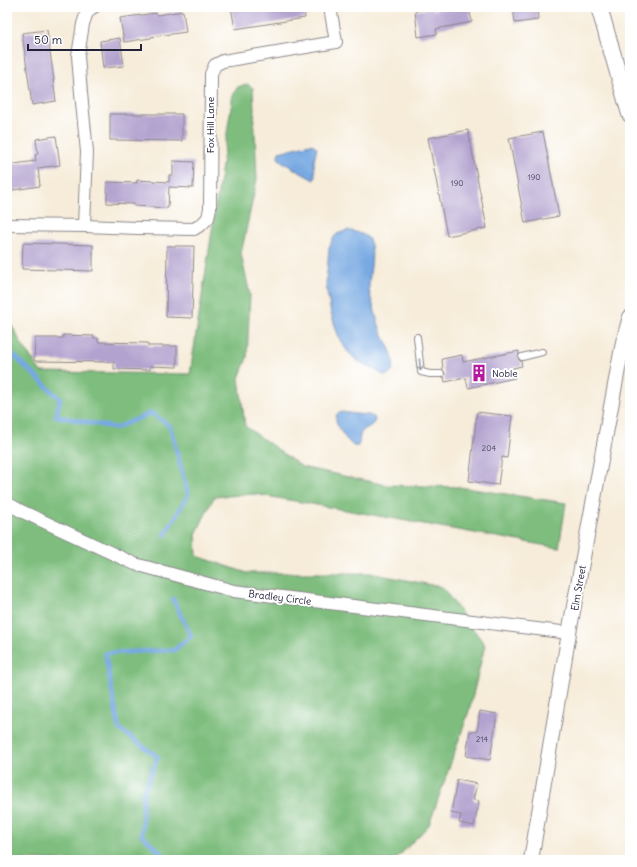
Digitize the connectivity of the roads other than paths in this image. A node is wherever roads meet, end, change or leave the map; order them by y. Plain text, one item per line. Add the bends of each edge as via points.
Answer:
1 (330, 7) edge
2 (599, 7) edge
3 (86, 10) edge
4 (630, 114) edge
5 (7, 224) edge
6 (84, 226) junction
7 (630, 317) edge
8 (417, 337) dead end
9 (542, 352) dead end
10 (522, 357) dead end
11 (441, 374) dead end
12 (7, 503) edge
13 (569, 633) junction
14 (531, 860) edge

1 - 6 street, Fox Hill Lane via 336,42 223,61 215,65 211,74 210,208 208,218 202,224 194,229
2 - 4 main road
3 - 6 street via 78,56 87,152
5 - 6 street, Fox Hill Lane
7 - 13 street, Elm Street via 623,342
8 -> 11 lane via 421,372
9 - 10 lane
12 - 13 street, Bradley Circle via 135,564 234,591
13 - 14 street, Elm Street

